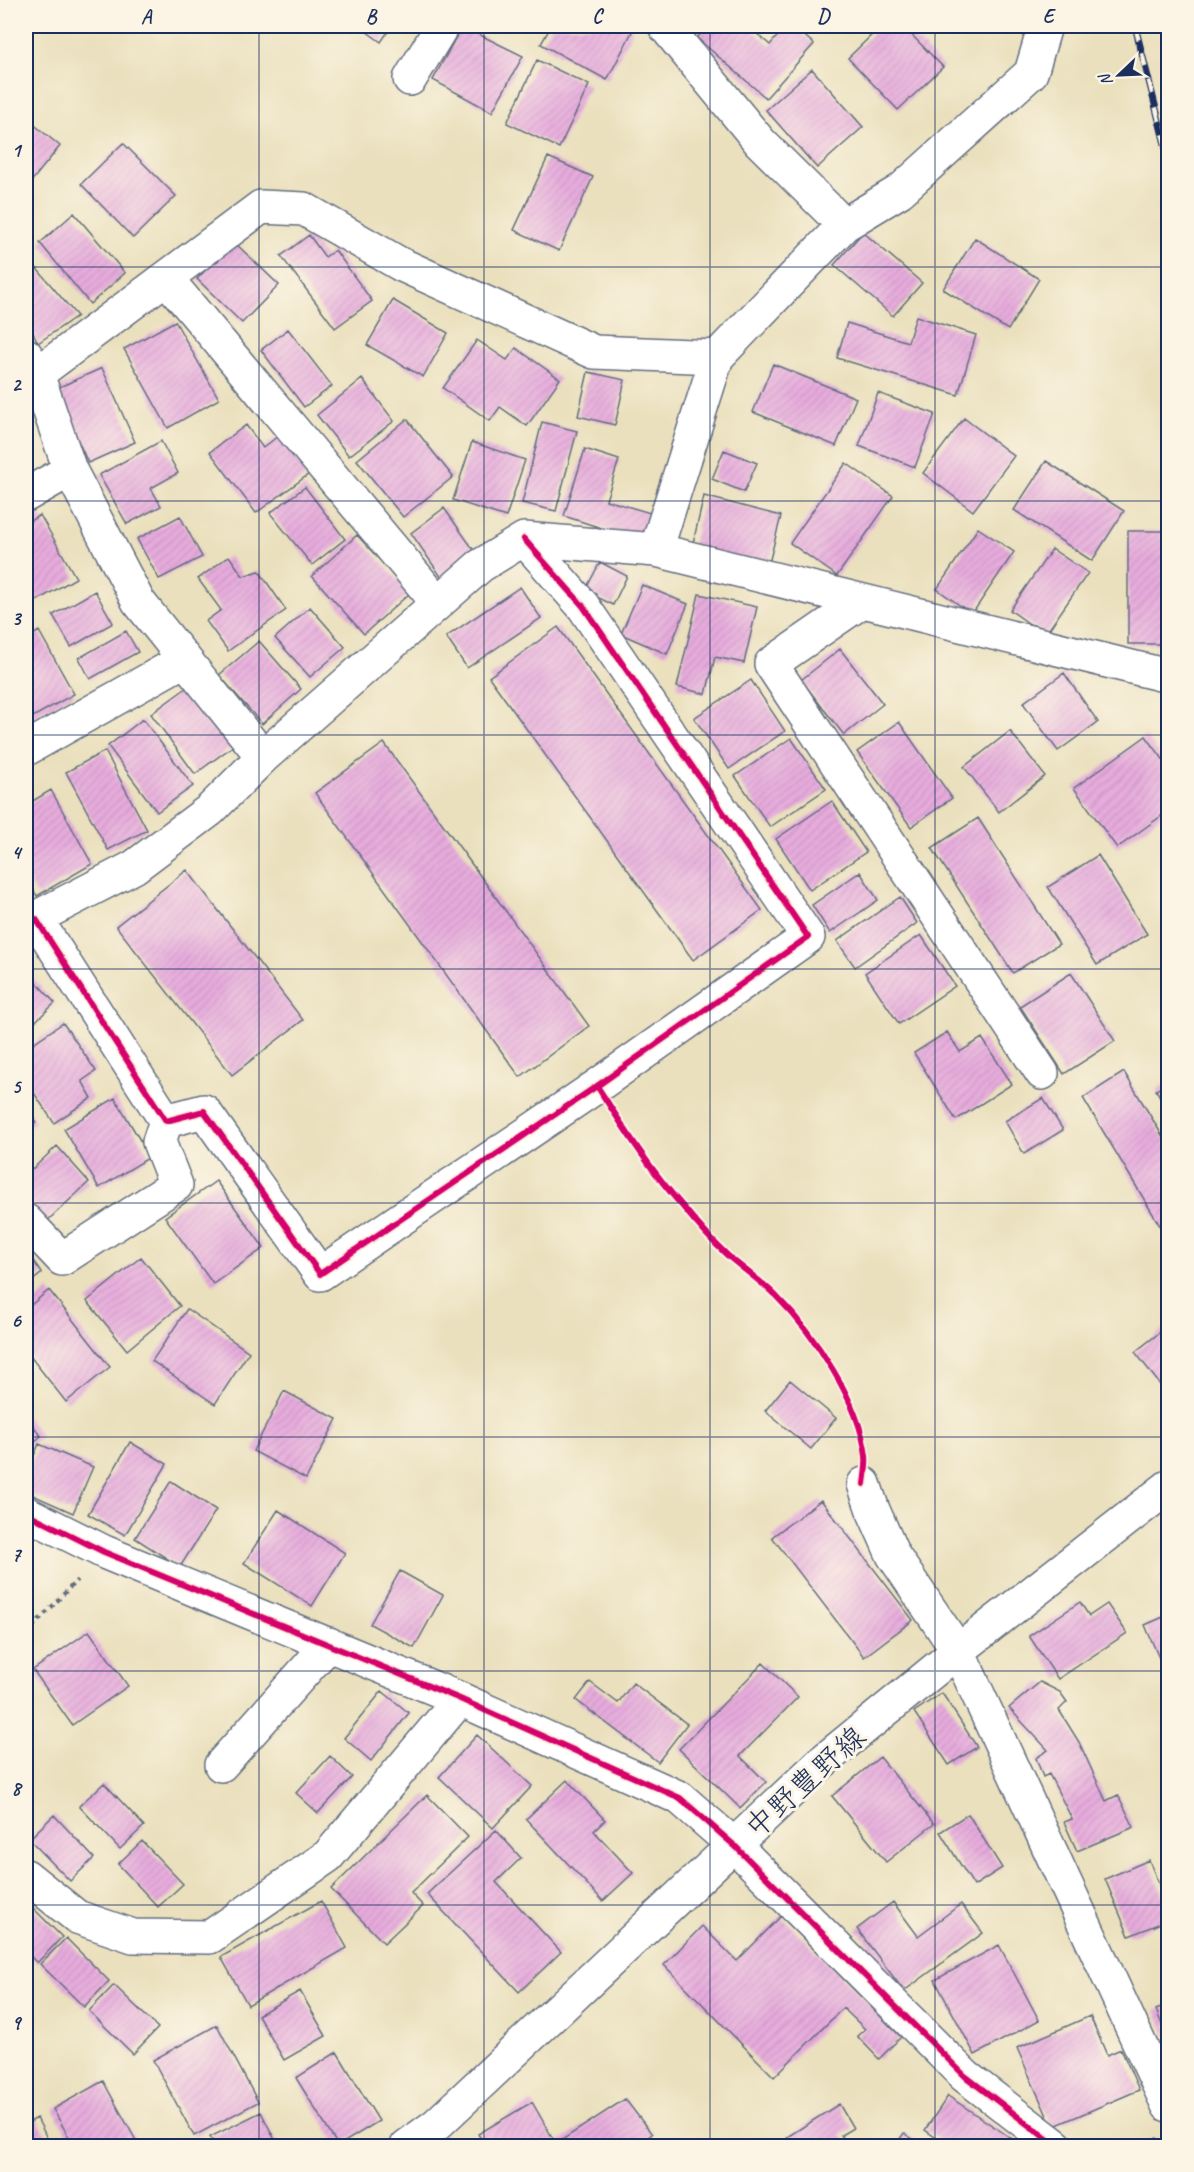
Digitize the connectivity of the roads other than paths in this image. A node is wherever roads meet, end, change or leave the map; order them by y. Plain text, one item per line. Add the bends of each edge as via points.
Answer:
1 (442, 26) edge
2 (665, 26) edge
3 (1045, 26) edge
4 (410, 79) dead end
5 (844, 225) junction
6 (166, 278) junction
7 (717, 357) junction
8 (31, 364) edge
9 (70, 470) junction
10 (26, 495) edge
11 (524, 539) junction
12 (656, 550) junction
13 (861, 602) junction
14 (438, 603) junction
15 (184, 660) junction
16 (1168, 676) edge
17 (26, 749) edge
18 (263, 758) junction
19 (31, 921) edge
20 (1042, 1073) dead end
21 (166, 1121) junction
22 (26, 1221) edge
23 (864, 1484) dead end
24 (1168, 1487) edge
25 (26, 1513) edge
26 (329, 1644) junction
27 (958, 1651) junction
28 (460, 1699) junction
29 (221, 1765) dead end
30 (735, 1846) junction
31 (26, 1876) edge
32 (1168, 2105) edge
33 (407, 2146) edge
34 (1056, 2146) edge

1 - 4 street
2 - 5 street via 760,142
3 - 5 street via 1031,73 900,191
5 - 7 street
6 - 7 street via 261,207 304,209 400,264 594,352
6 - 8 street
6 - 14 street
7 - 12 street
8 - 9 street
9 - 10 street
9 - 15 street via 138,601
11 - 12 street
11 - 14 street via 480,566
11 - 21 street via 583,606 808,937 320,1274 204,1111
12 - 13 street
13 - 16 street
13 - 20 street via 771,664
14 - 18 street
15 - 17 street
15 - 18 street
18 - 19 street via 210,810 134,867
19 - 21 street
21 - 22 street via 159,1142 176,1185 62,1259
23 - 27 street via 893,1555
24 - 27 street, 中野豊野線
25 - 26 street via 104,1552
26 - 28 street
26 - 29 street
27 - 30 street, 中野豊野線 via 822,1762
27 - 32 street
28 - 30 street via 680,1798
28 - 31 street via 328,1856 210,1937 133,1936 77,1917
30 - 33 street, 中野豊野線 via 436,2125
30 - 34 street via 965,2076

